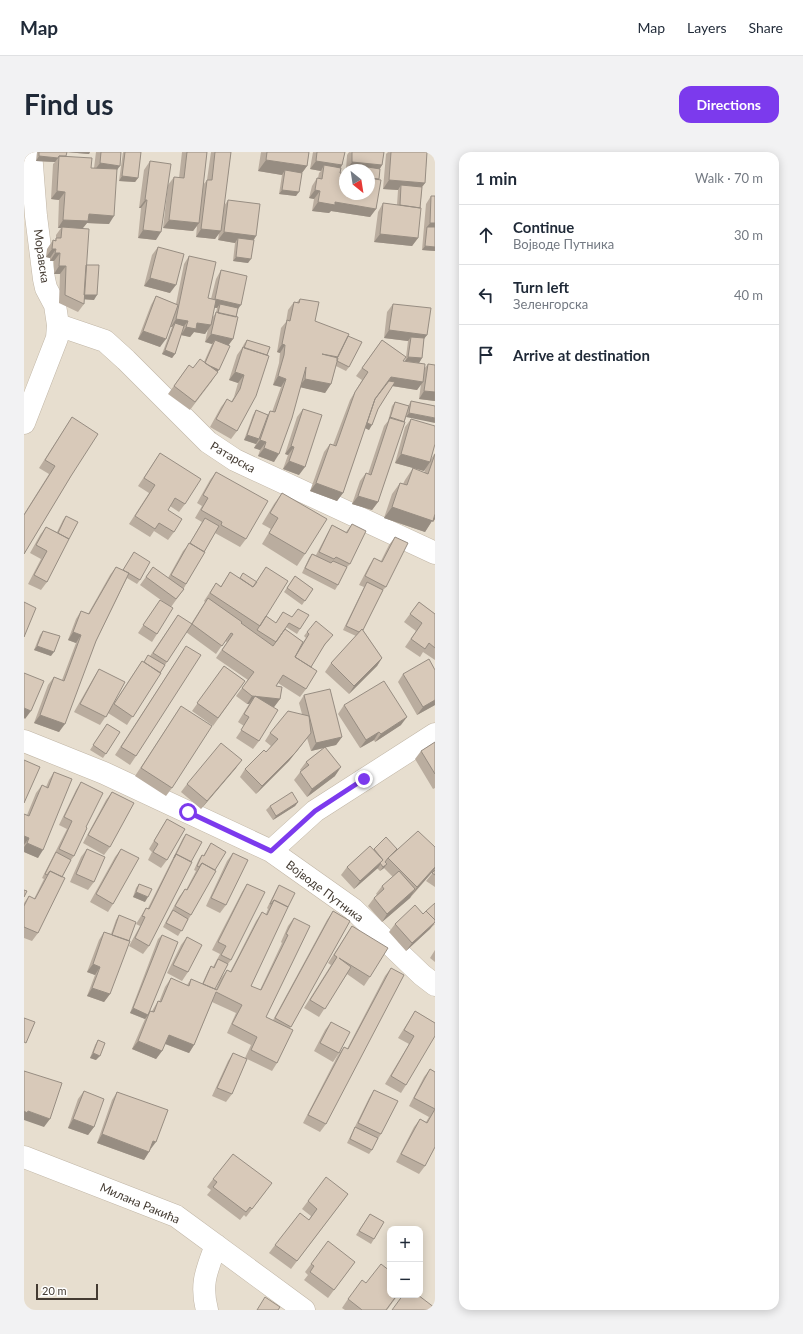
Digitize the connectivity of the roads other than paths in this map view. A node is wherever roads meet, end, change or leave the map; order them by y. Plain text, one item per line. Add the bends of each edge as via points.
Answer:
1 (31, 152) edge
2 (58, 325) junction
3 (24, 423) edge
4 (435, 553) edge
5 (435, 734) edge
6 (24, 741) edge
7 (271, 851) junction
8 (435, 985) edge
9 (24, 1157) edge
10 (216, 1245) junction
11 (207, 1310) edge
12 (304, 1310) edge

1 - 2 street, Моравска via 44,280 55,305
2 - 3 street, Моравска via 55,343
2 - 4 street, Ратарска via 105,342 208,442 235,460
5 - 7 street via 315,811
6 - 7 street, Војводе Путника via 104,773
7 - 8 street, Војводе Путника via 352,910
9 - 10 street, Милана Ракића via 176,1216
10 - 11 street via 205,1279 204,1297
10 - 12 street, Милана Ракића

